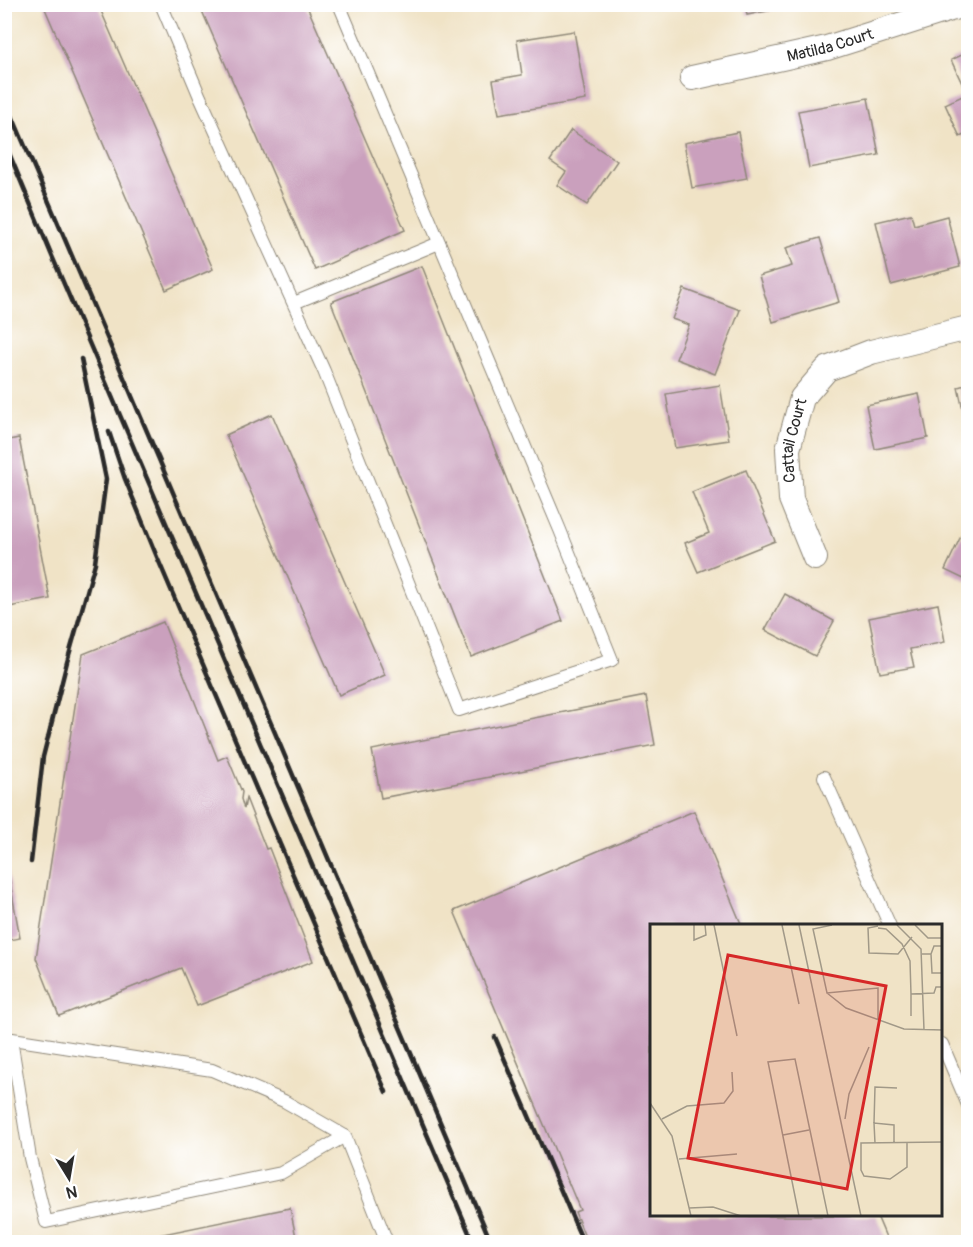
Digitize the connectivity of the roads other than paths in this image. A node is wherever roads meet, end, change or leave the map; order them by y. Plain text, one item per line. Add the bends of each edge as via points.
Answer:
1 (161, 4) edge
2 (339, 4) edge
3 (966, 4) edge
4 (692, 78) dead end
5 (439, 243) junction
6 (294, 303) junction
7 (969, 328) edge
8 (815, 558) dead end
9 (824, 777) dead end
10 (889, 924) edge
11 (8, 1038) edge
12 (943, 1046) edge
13 (969, 1105) edge
14 (345, 1136) junction
15 (387, 1242) edge

1 - 6 lane
2 - 5 lane
3 - 4 street, Matilda Court via 827,48
5 - 6 lane
5 - 6 lane via 612,660 459,710
7 - 8 street, Cattail Court via 871,352 827,369 802,398 788,449 792,499
9 - 10 lane
11 - 14 lane via 212,1070 285,1101
11 - 14 lane via 46,1222 280,1173
12 - 13 lane
14 - 15 lane

